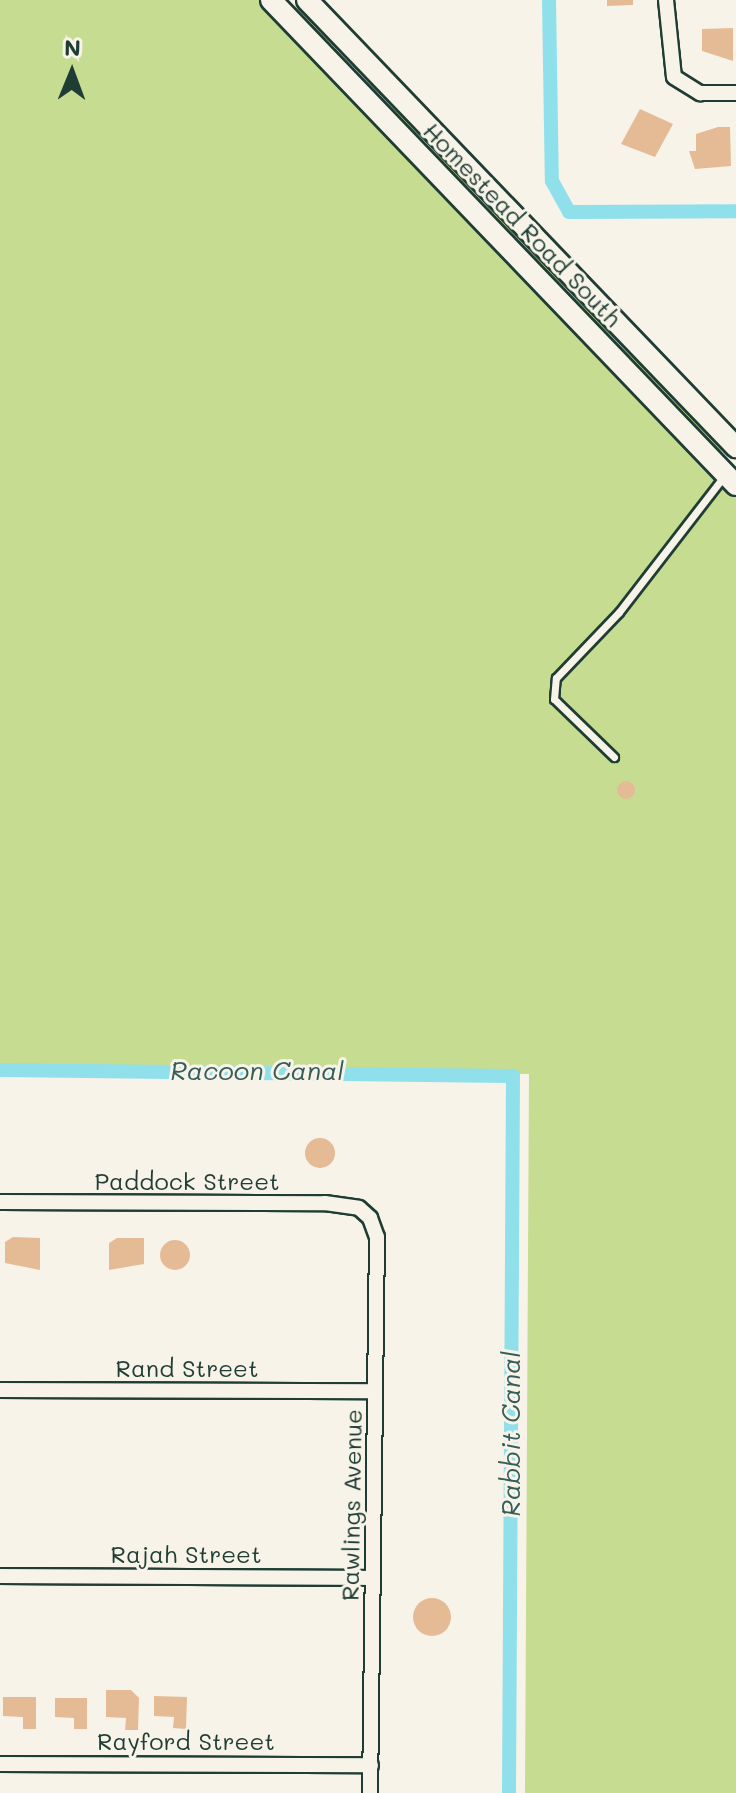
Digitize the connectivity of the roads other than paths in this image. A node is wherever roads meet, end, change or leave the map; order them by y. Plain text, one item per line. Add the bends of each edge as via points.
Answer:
1 (271, 0) edge
2 (287, 0) edge
3 (307, 0) edge
4 (666, 0) edge
5 (376, 71) junction
6 (736, 93) edge
7 (736, 447) edge
8 (731, 479) edge
9 (614, 757) dead end
10 (0, 1202) edge
11 (370, 1218) joint
12 (0, 1390) edge
13 (374, 1391) junction
14 (0, 1576) edge
15 (373, 1578) junction
16 (0, 1764) edge
17 (371, 1765) junction
18 (370, 1793) edge

1 - 8 main road, Homestead Road South
2 - 5 main road via 358,71
3 - 5 main road, Homestead Road South
4 - 6 street via 674,77 700,93
5 - 7 main road, Homestead Road South
8 - 9 lane via 556,678 554,699
10 - 11 street, Paddock Street via 325,1203 359,1208
11 - 13 street, Rawlings Avenue via 377,1237
12 - 13 street, Rand Street
13 - 15 street, Rawlings Avenue
14 - 15 street, Rajah Street
15 - 17 street, Rawlings Avenue
16 - 17 street, Rayford Street
17 - 18 street, Rawlings Avenue

